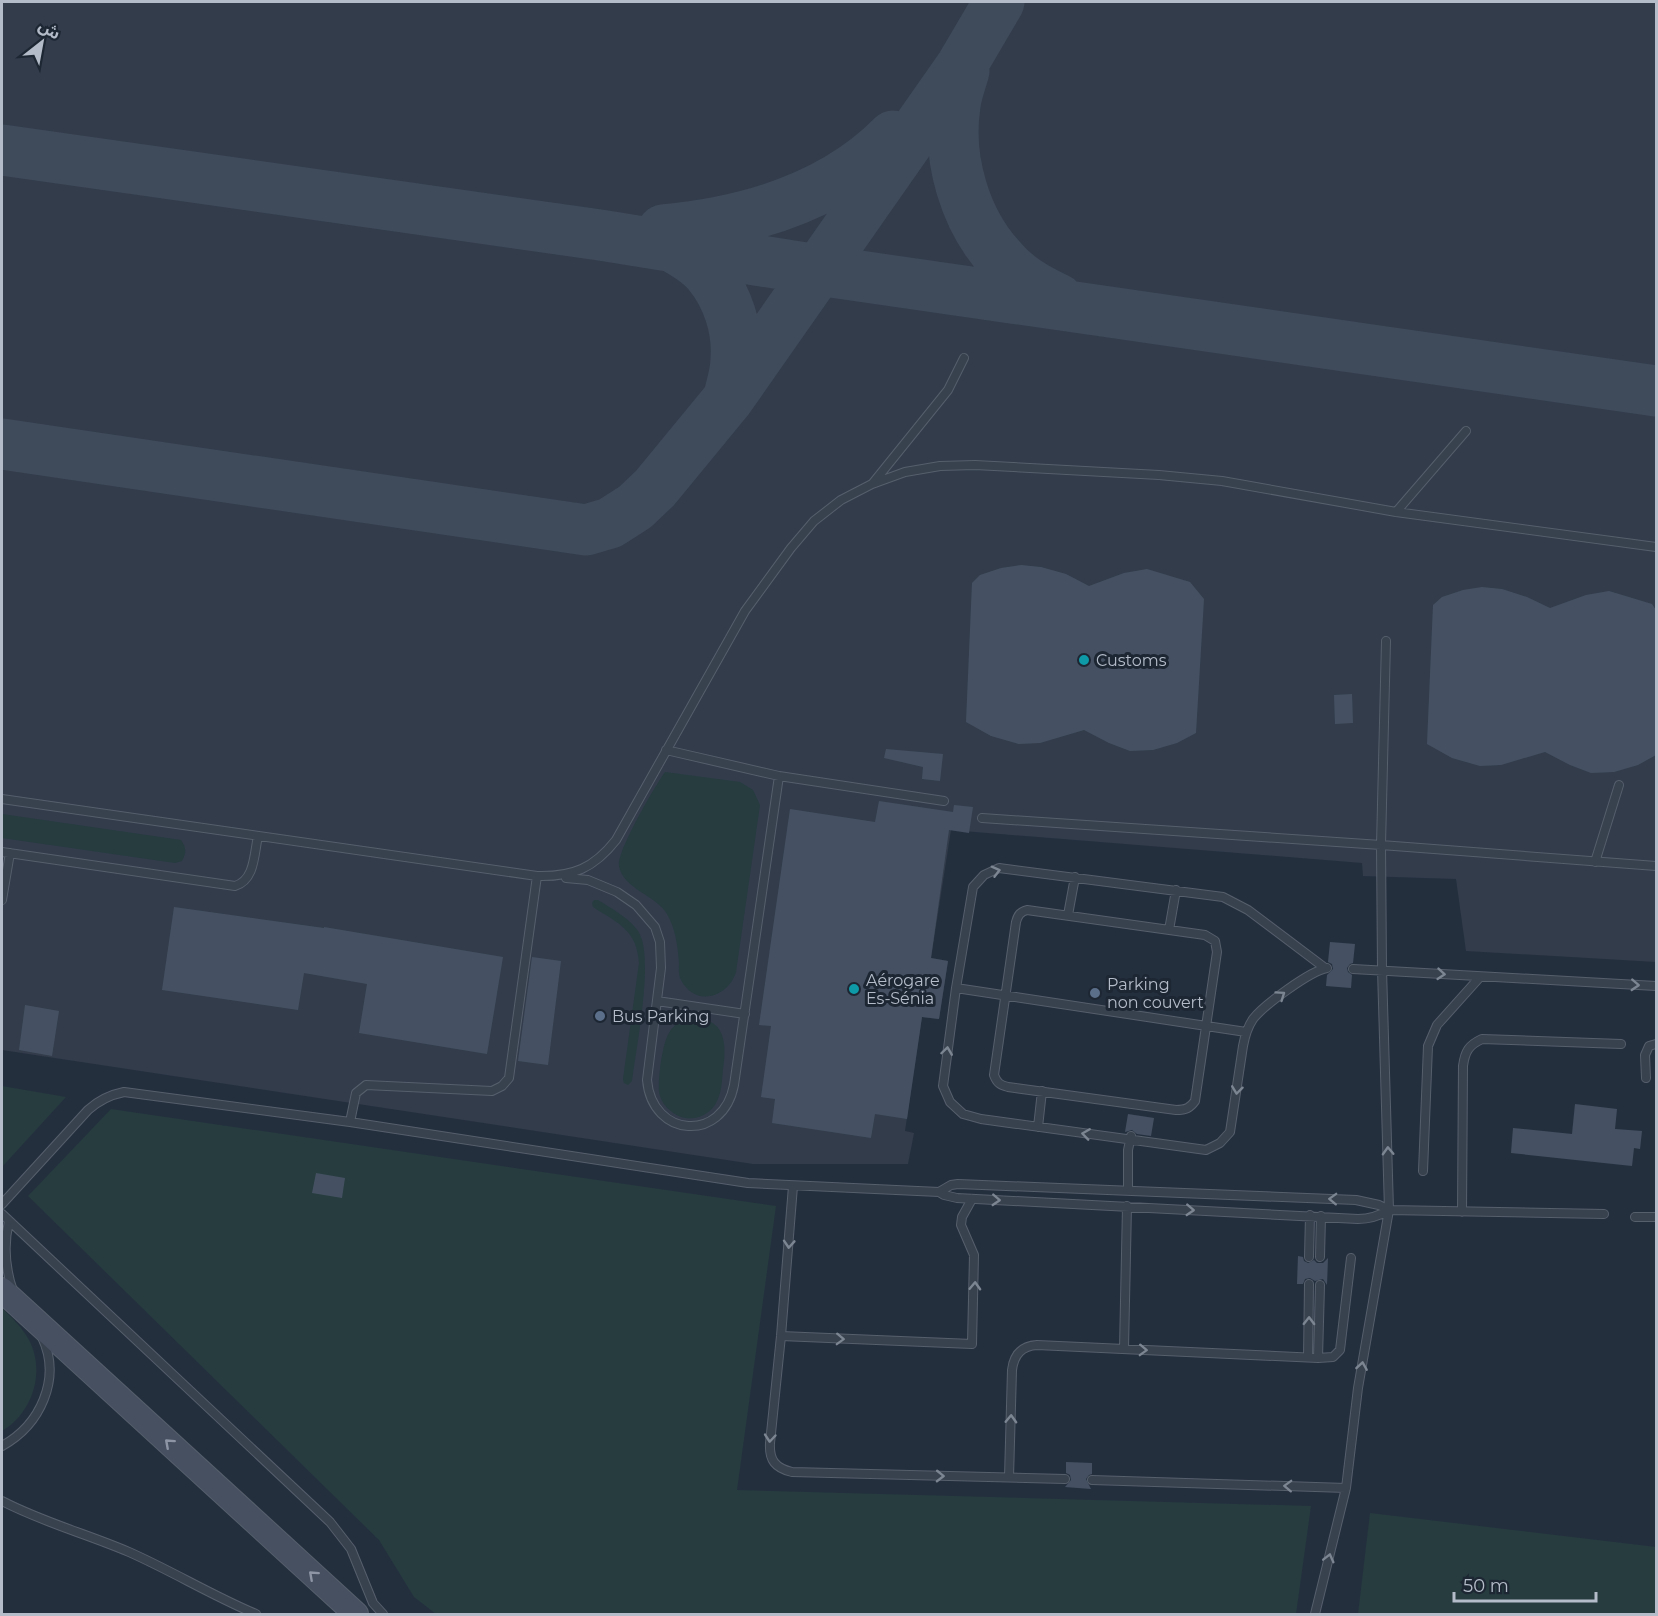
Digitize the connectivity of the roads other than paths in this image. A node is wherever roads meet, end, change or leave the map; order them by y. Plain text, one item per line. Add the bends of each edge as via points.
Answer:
1 (964, 358) dead end
2 (1466, 431) dead end
3 (872, 484) junction
4 (1396, 512) junction
5 (1656, 547) edge
6 (1386, 641) dead end
7 (666, 750) junction
8 (779, 776) junction
9 (1619, 785) dead end
10 (2, 798) edge
11 (944, 801) dead end
12 (982, 818) dead end
13 (258, 836) junction
14 (1381, 845) junction
15 (6, 853) edge
16 (1595, 862) junction
17 (1656, 866) edge
18 (537, 876) junction
19 (556, 877) junction
20 (1075, 877) junction
21 (1176, 890) junction
22 (2, 900) edge
23 (1068, 915) junction
24 (1169, 930) junction
25 (1353, 969) dead end
26 (1382, 969) junction
27 (1480, 977) junction
28 (1656, 986) edge
29 (956, 987) junction
30 (1007, 996) junction
31 (657, 1000) junction
32 (745, 1014) junction
33 (1207, 1026) junction
34 (1246, 1032) junction
35 (1621, 1044) dead end
36 (1656, 1044) edge
37 (1646, 1078) dead end
38 (1042, 1091) junction
39 (1143, 1105) junction
40 (1140, 1116) dead end
41 (350, 1122) junction
42 (1038, 1127) junction
43 (1130, 1138) junction
44 (1423, 1172) dead end
45 (793, 1186) junction
46 (1042, 1188) junction
47 (1128, 1191) junction
48 (939, 1192) junction
49 (972, 1199) junction
50 (1042, 1202) junction
51 (2, 1204) edge
52 (1127, 1206) junction
53 (1389, 1210) junction
54 (1462, 1212) junction
55 (2, 1214) edge
56 (1604, 1214) dead end
57 (1310, 1215) junction
58 (1321, 1216) junction
59 (1635, 1217) dead end
60 (1656, 1217) edge
61 (9, 1221) junction
62 (1309, 1257) dead end
63 (1320, 1257) dead end
64 (1351, 1258) dead end
65 (1309, 1284) dead end
66 (1320, 1285) dead end
67 (2, 1290) edge
68 (27, 1313) junction
69 (782, 1336) junction
70 (1124, 1349) junction
71 (1308, 1358) junction
72 (1318, 1358) junction
73 (2, 1446) edge
74 (1009, 1477) junction
75 (1065, 1479) dead end
76 (1092, 1480) dead end
77 (1346, 1488) junction
78 (2, 1501) edge
79 (256, 1614) edge
80 (356, 1614) edge
81 (383, 1614) edge
82 (1315, 1614) edge

1 - 3 lane via 944,396
2 - 4 lane
3 - 4 lane via 917,470 975,465 1222,481
3 - 7 lane via 841,500 814,521 791,548 745,611
4 - 5 lane
6 - 14 lane
7 - 8 lane
7 - 19 lane via 605,854 575,873
8 - 11 lane
8 - 32 lane
9 - 16 lane
10 - 13 lane
12 - 14 lane
13 - 15 lane via 249,878 235,886
13 - 18 lane
14 - 16 lane
14 - 26 lane
15 - 22 lane
16 - 17 lane
18 - 19 lane
18 - 41 lane via 509,1077 492,1091 366,1085 356,1093
19 - 31 lane via 603,885 647,915 661,948
20 - 21 lane
20 - 23 lane
29 -> 20 lane via 973,887 984,875 999,868
21 - 24 lane
34 -> 21 lane via 1261,1010 1326,968 1236,903 1209,894
23 - 24 lane
23 - 30 lane via 1028,910 1018,916
24 - 33 lane via 1205,935 1215,941 1217,952
25 - 26 lane
26 -> 27 lane
53 -> 26 lane
27 -> 28 lane
27 - 44 lane via 1437,1025 1428,1046
29 - 30 lane
42 -> 29 lane via 963,1114 950,1102 943,1086
30 - 33 lane
30 - 38 lane via 996,1082
31 - 32 lane
31 - 32 lane via 648,1093 662,1116 687,1126 701,1126 714,1120 732,1099
33 - 34 lane
33 - 39 lane via 1191,1107 1184,1110
34 -> 43 lane via 1234,1116 1230,1131 1220,1143 1206,1150
35 - 54 lane via 1482,1039 1472,1044 1463,1066
36 - 37 lane via 1646,1050
38 - 39 lane
38 - 42 lane
39 - 40 lane
41 - 45 lane via 737,1181
41 - 51 lane via 138,1093 111,1095 88,1110
43 -> 42 lane
43 - 47 lane
45 - 48 lane
45 -> 69 lane
46 - 47 lane
46 - 48 lane via 957,1184
46 - 50 lane
53 -> 47 lane via 1356,1200
48 - 49 lane
49 -> 50 lane
69 -> 49 lane via 972,1344 974,1255 961,1225
50 - 52 lane
52 -> 57 lane
52 - 70 lane
53 - 54 lane
53 - 58 lane via 1369,1219
77 -> 53 lane via 1358,1388
54 - 56 lane
55 - 61 lane
57 - 58 lane
57 - 62 lane
58 - 63 lane
59 - 60 lane
61 - 68 lane via 7,1268 15,1296
61 - 81 lane via 330,1522 351,1549 373,1603
64 - 72 lane via 1340,1350 1333,1357
71 -> 65 lane
66 - 72 lane
67 - 68 street
68 - 73 lane via 47,1351 48,1383 33,1421
80 -> 68 street
69 -> 74 lane via 769,1454 782,1470
70 -> 71 lane
74 -> 70 lane via 1012,1370 1020,1351 1037,1345
71 - 72 lane
74 - 75 lane
77 -> 76 lane
82 -> 77 lane
78 - 79 lane via 134,1554

